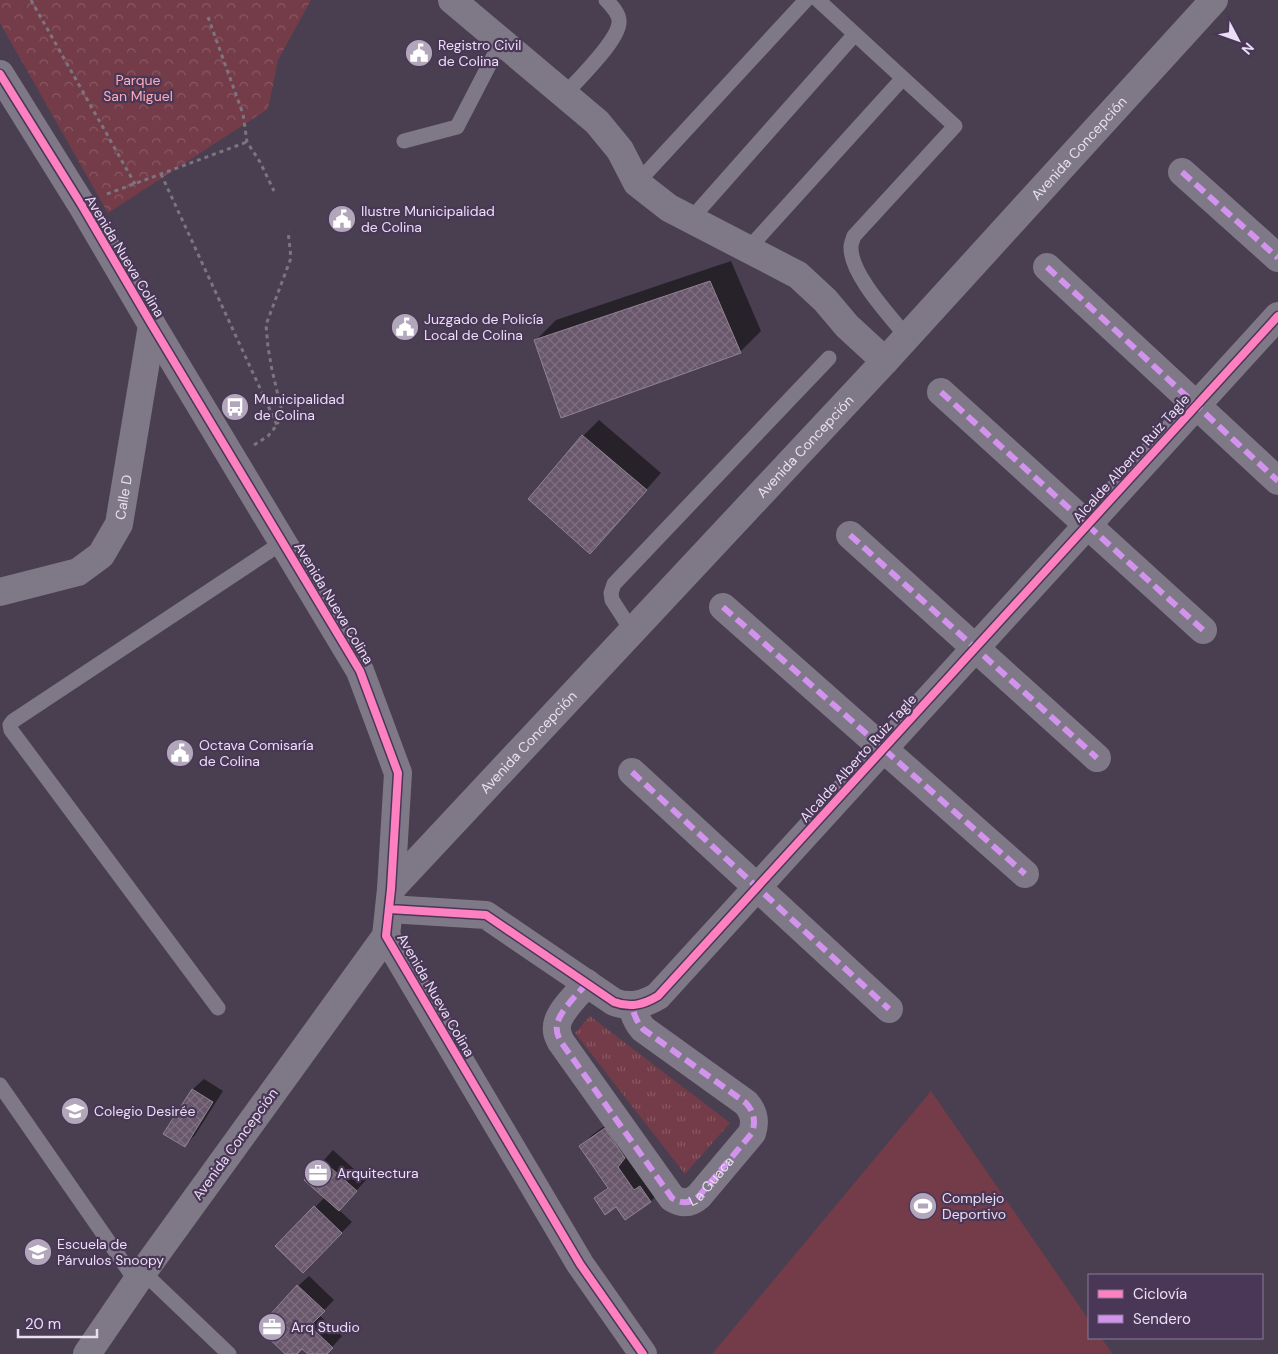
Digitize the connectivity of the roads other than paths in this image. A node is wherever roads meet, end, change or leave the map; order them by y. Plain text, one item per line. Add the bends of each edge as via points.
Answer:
1 (452, 0) edge
2 (606, 0) edge
3 (806, 0) edge
4 (818, 0) edge
5 (1214, 0) edge
6 (855, 34) junction
7 (502, 42) junction
8 (0, 74) edge
9 (903, 78) junction
10 (564, 95) junction
11 (404, 141) dead end
12 (1182, 172) dead end
13 (637, 183) junction
14 (691, 219) junction
15 (748, 249) junction
16 (1278, 258) edge
17 (1047, 267) dead end
18 (1278, 316) edge
19 (152, 325) junction
20 (907, 337) junction
21 (829, 358) dead end
22 (885, 361) junction
23 (941, 392) dead end
24 (1196, 405) junction
25 (1278, 482) edge
26 (1088, 525) junction
27 (850, 535) dead end
28 (283, 542) junction
29 (0, 592) edge
30 (723, 607) dead end
31 (1204, 630) dead end
32 (632, 631) junction
33 (975, 648) junction
34 (883, 749) junction
35 (1097, 758) dead end
36 (632, 772) dead end
37 (1025, 874) dead end
38 (757, 887) junction
39 (390, 899) junction
40 (386, 936) junction
41 (587, 983) junction
42 (632, 1006) junction
43 (218, 1008) dead end
44 (889, 1009) dead end
45 (0, 1084) edge
46 (140, 1276) junction
47 (87, 1354) edge
48 (229, 1354) edge
49 (643, 1354) edge

1 - 7 street
2 - 10 lane via 615,8 619,23 611,43
3 - 13 lane
4 - 6 lane
5 - 20 street, Avenida Concepción
6 - 9 lane
6 - 14 lane
7 - 10 street
7 - 11 lane via 457,127
8 - 19 street, Avenida Nueva Colina
9 - 15 lane
9 - 20 lane via 955,126 854,236 851,248 854,265 864,283
10 - 13 street via 597,122 620,150
12 - 16 street
13 - 14 street via 669,208
14 - 15 street
15 - 22 street via 798,275
17 - 24 street
18 - 24 street, Alcalde Alberto Ruiz Tagle
19 - 28 street, Avenida Nueva Colina
19 - 29 street, Calle D via 119,524 101,555 78,572
20 - 22 street, Avenida Concepción
21 - 32 lane via 614,584 612,600
22 - 32 street, Avenida Concepción
23 - 26 street
24 - 25 street
24 - 26 street, Alcalde Alberto Ruiz Tagle
26 - 31 street
26 - 33 street, Alcalde Alberto Ruiz Tagle
27 - 33 street
28 - 39 street, Avenida Nueva Colina via 360,671 398,773
28 - 43 lane via 10,725
30 - 34 street
32 - 39 street, Avenida Concepción
33 - 34 street, Alcalde Alberto Ruiz Tagle
33 - 35 street
34 - 37 street
34 - 38 street, Alcalde Alberto Ruiz Tagle
36 - 38 street
38 - 42 street, Alcalde Alberto Ruiz Tagle via 658,996
38 - 44 street
39 - 40 street, Avenida Nueva Colina
39 - 41 street via 486,915
40 - 46 street, Avenida Concepción
40 - 49 street, Avenida Nueva Colina via 580,1264
41 - 42 street via 614,1002
41 - 42 street, La Guaca via 558,1020 560,1042 672,1198 689,1202 699,1196 752,1133 755,1126 752,1109 643,1029
45 - 46 lane
46 - 47 street, Avenida Concepción
46 - 48 lane

